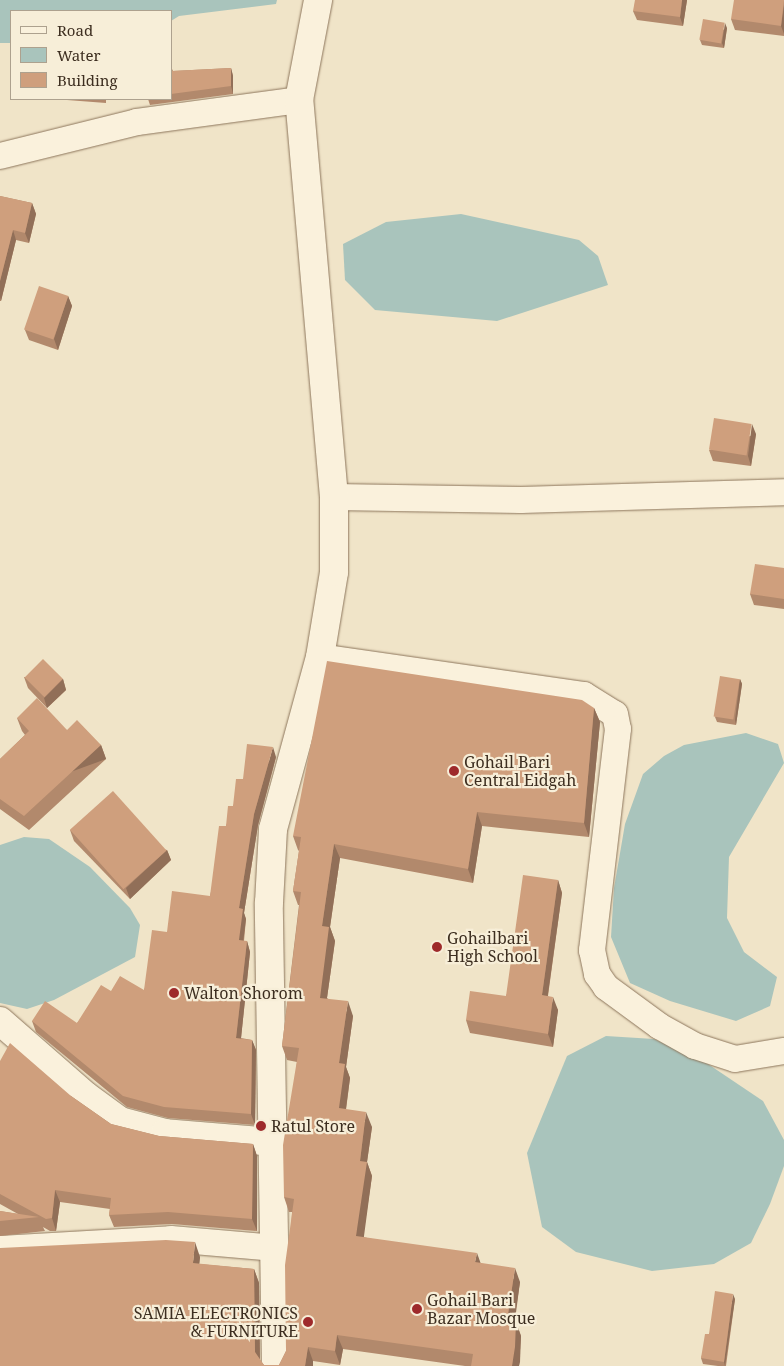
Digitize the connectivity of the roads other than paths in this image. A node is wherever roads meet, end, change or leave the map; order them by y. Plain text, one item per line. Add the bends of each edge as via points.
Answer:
1 (318, 0) edge
2 (300, 100) junction
3 (0, 156) edge
4 (784, 492) edge
5 (334, 497) junction
6 (320, 657) junction
7 (0, 1021) edge
8 (784, 1052) edge
9 (274, 1142) junction
10 (276, 1248) junction
11 (0, 1249) edge
12 (276, 1366) edge

1 - 2 street
2 - 3 street via 137,122
2 - 5 street
4 - 5 street via 521,500
5 - 6 street via 334,572
6 - 8 street via 584,695 615,714 618,729 592,950 598,974 606,987 659,1026 695,1046 735,1059
6 - 9 street via 272,829 269,903
7 - 9 street via 86,1096 120,1121 165,1133
9 - 10 street
10 - 11 street via 171,1239
10 - 12 street

